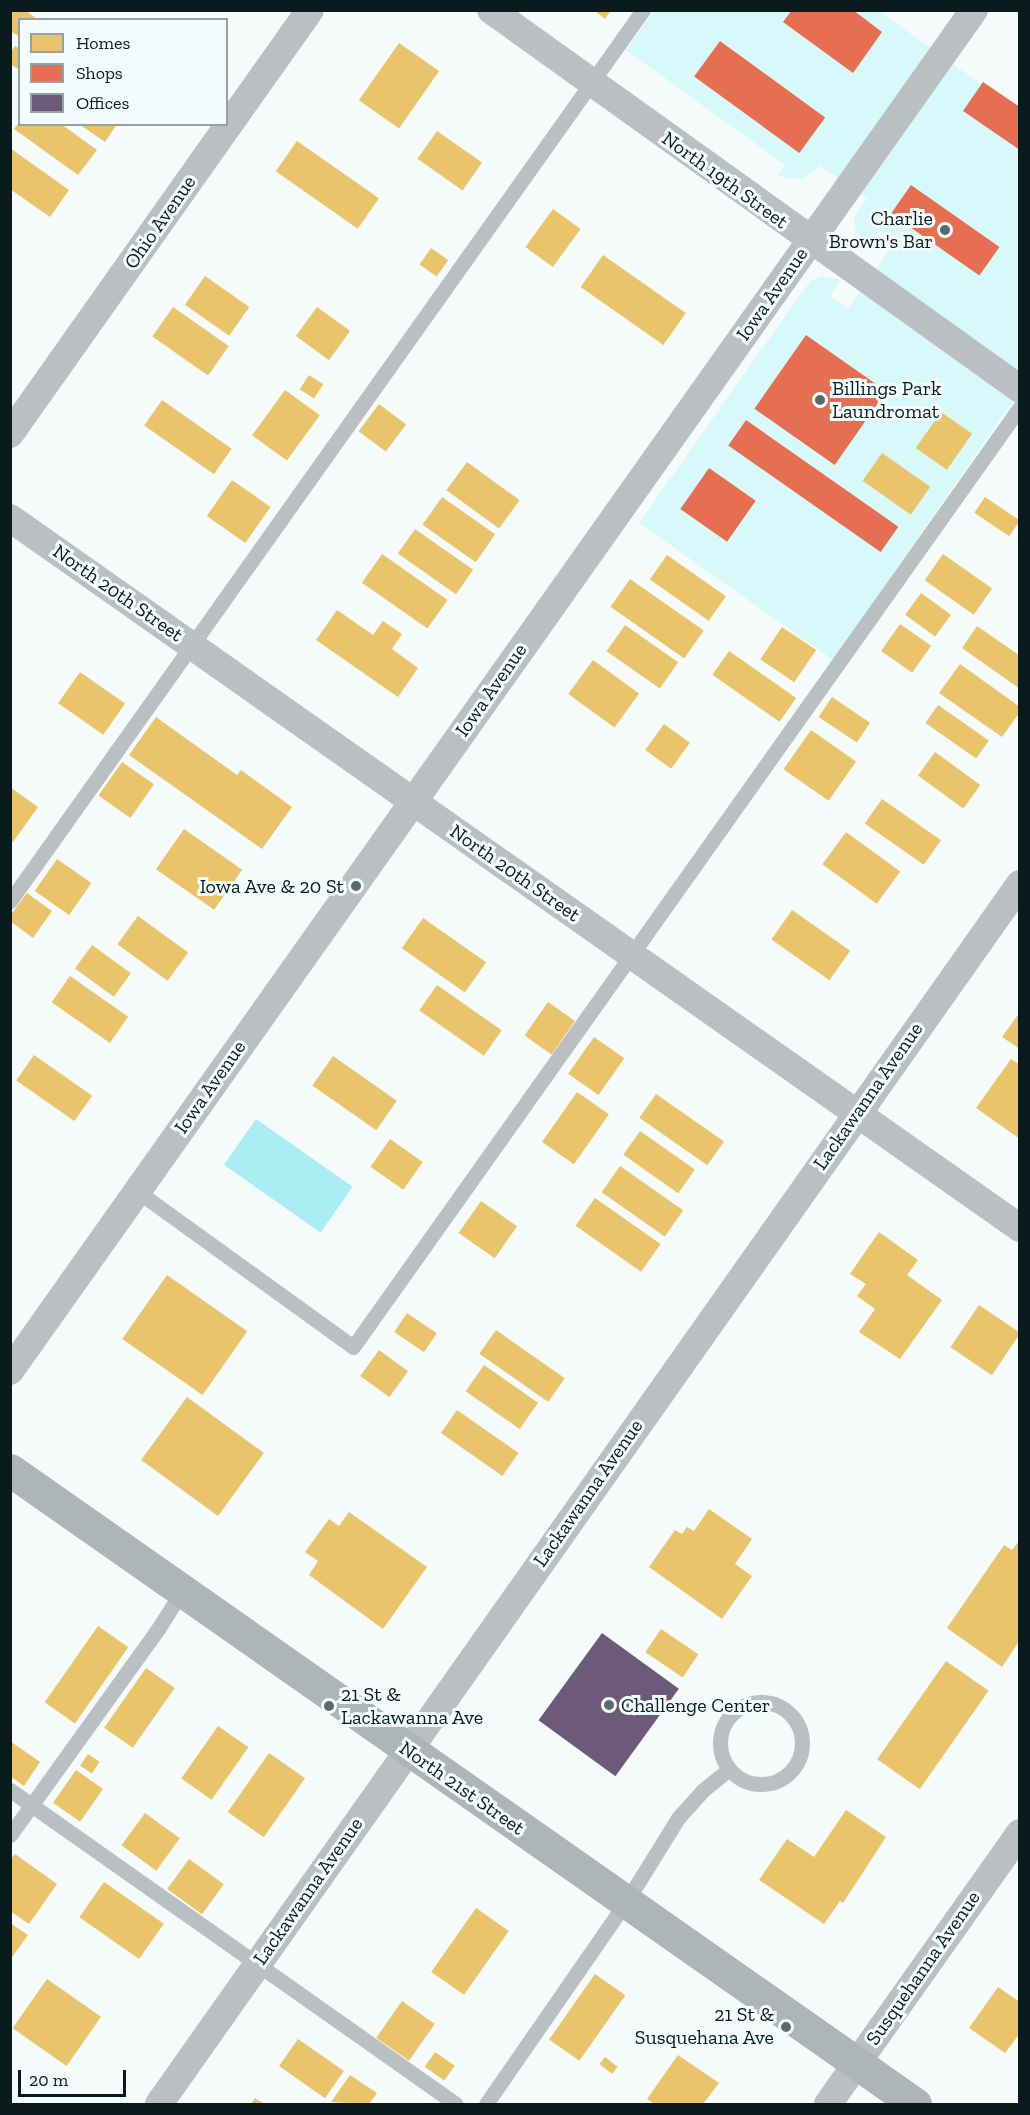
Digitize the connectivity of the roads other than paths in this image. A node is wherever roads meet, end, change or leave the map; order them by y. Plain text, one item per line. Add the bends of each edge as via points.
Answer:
1 (310, 10) edge
2 (491, 10) edge
3 (643, 10) edge
4 (974, 10) edge
5 (591, 84) junction
6 (228, 126) edge
7 (228, 126) edge
8 (810, 241) junction
9 (1020, 389) edge
10 (1020, 407) edge
11 (10, 434) edge
12 (10, 518) edge
13 (194, 646) junction
14 (412, 800) junction
15 (1020, 884) edge
16 (10, 901) edge
17 (632, 956) junction
18 (856, 1113) junction
19 (137, 1191) junction
20 (1020, 1228) edge
21 (10, 1371) edge
22 (10, 1470) edge
23 (182, 1591) junction
24 (407, 1750) junction
25 (729, 1769) junction
26 (10, 1790) edge
27 (32, 1805) junction
28 (1020, 1833) edge
29 (10, 1834) edge
30 (626, 1902) junction
31 (256, 1964) junction
32 (856, 2064) junction
33 (159, 2104) edge
34 (456, 2104) edge
35 (486, 2104) edge
36 (828, 2104) edge
37 (915, 2104) edge

1 - 6 street, Ohio Avenue
2 - 5 street, North 19th Street
3 - 5 lane
4 - 8 street, Iowa Avenue
5 - 8 street, North 19th Street
5 - 13 lane
7 - 11 street, Ohio Avenue
8 - 9 street, North 19th Street
8 - 14 street, Iowa Avenue
10 - 17 lane
12 - 13 street, North 20th Street
13 - 14 street, North 20th Street
13 - 16 lane
14 - 17 street, North 20th Street
14 - 19 street, Iowa Avenue
15 - 18 street, Lackawanna Avenue
17 - 18 street, North 20th Street
17 - 19 lane via 353,1347
18 - 20 street, North 20th Street
18 - 24 street, Lackawanna Avenue
19 - 21 street, Iowa Avenue
22 - 23 street, North 21st Street
23 - 24 street, North 21st Street
23 - 27 lane
24 - 30 street, North 21st Street
24 - 31 street, Lackawanna Avenue
25 - 25 lane via 755,1784 773,1782 789,1773 802,1746 792,1717 779,1707 762,1703 746,1706 732,1715 721,1737
25 - 30 lane via 678,1818
26 - 27 lane
27 - 29 lane
27 - 31 lane
28 - 32 street, Susquehanna Avenue
30 - 32 street, North 21st Street
30 - 35 lane
31 - 33 street, Lackawanna Avenue
31 - 34 lane
32 - 36 street, Susquehanna Avenue
32 - 37 street, North 21st Street

